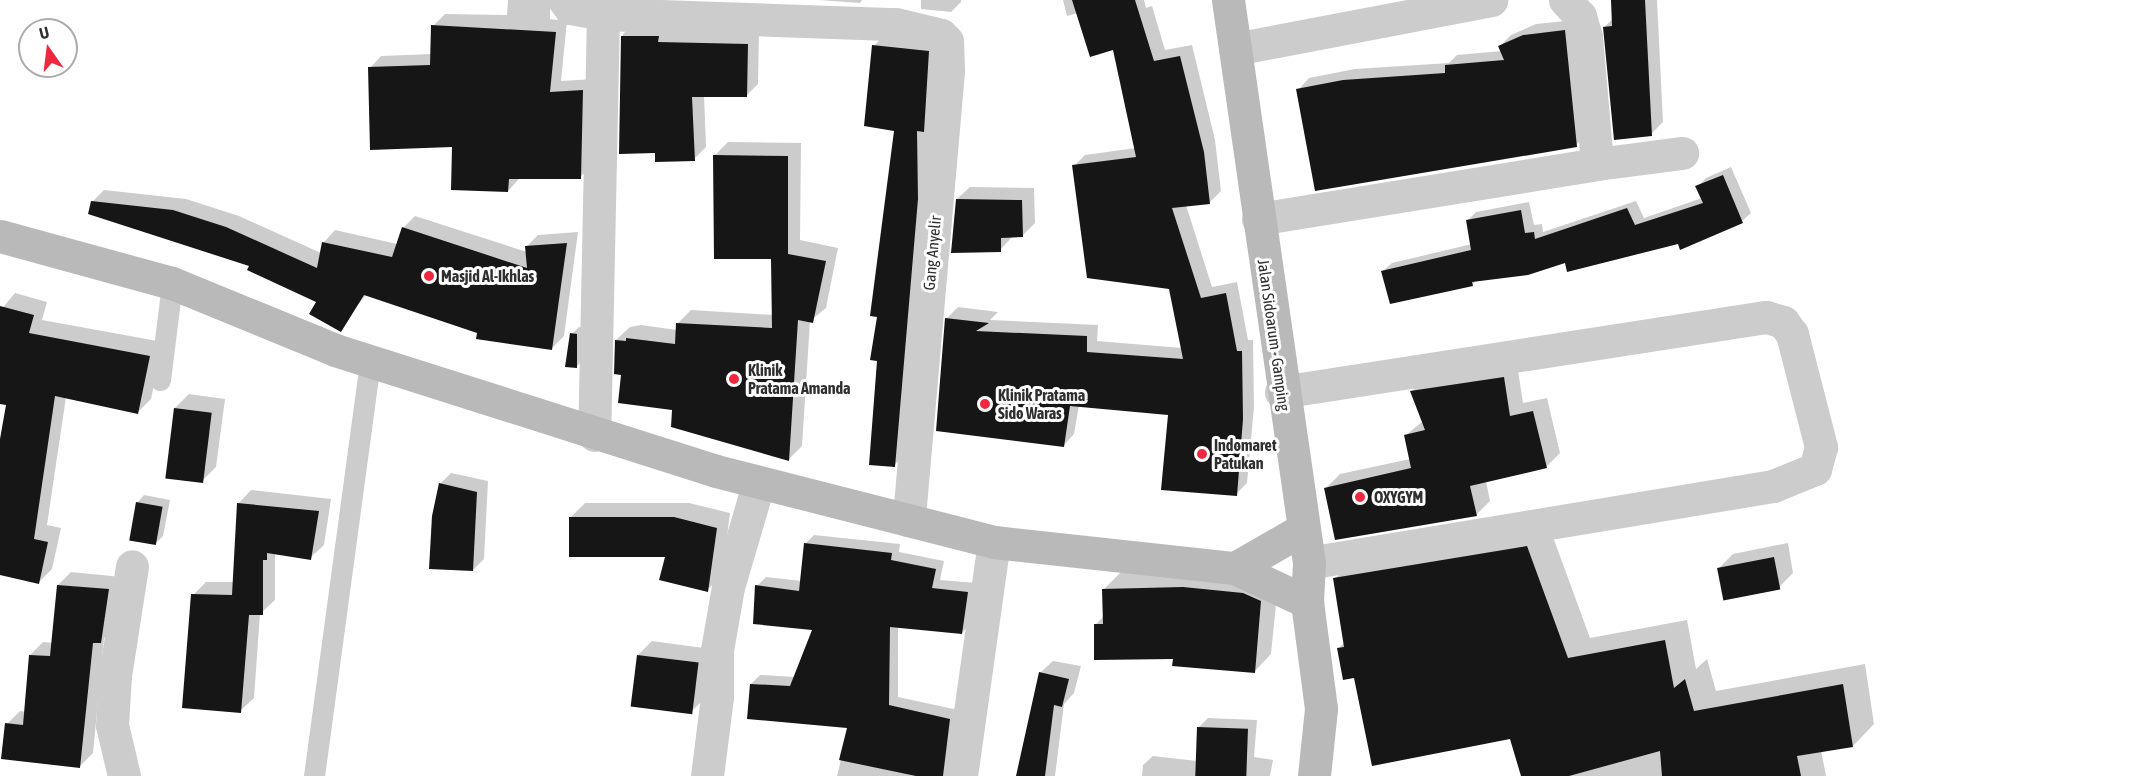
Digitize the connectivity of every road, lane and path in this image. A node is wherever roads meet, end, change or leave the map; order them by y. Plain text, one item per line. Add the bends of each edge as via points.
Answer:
1 (564, 0) edge
2 (1228, 0) edge
3 (1491, 0) edge
4 (1565, 0) edge
5 (897, 12) edge
6 (603, 14) junction
7 (1235, 49) junction
8 (1682, 153) dead end
9 (1598, 164) junction
10 (1258, 219) junction
11 (0, 236) edge
12 (172, 283) junction
13 (370, 360) junction
14 (160, 380) dead end
15 (1281, 392) junction
16 (594, 435) junction
17 (759, 482) junction
18 (909, 520) junction
19 (1301, 530) junction
20 (994, 542) junction
21 (1309, 563) junction
22 (132, 566) dead end
23 (1235, 568) junction
24 (1307, 602) junction
25 (124, 776) edge
26 (314, 776) edge
27 (708, 776) edge
28 (962, 776) edge
29 (1314, 776) edge

1 - 6 street, Gang Anyelir via 570,8
2 - 7 main road, Jalan Sidoarum - Gamping
3 - 7 street
4 - 9 street via 1580,16 1586,38
5 - 6 street, Gang Anyelir
5 - 18 street, Gang Anyelir via 941,35 950,49
6 - 16 street
7 - 10 main road, Jalan Sidoarum - Gamping
8 - 9 street
9 - 10 street
10 - 15 main road, Jalan Sidoarum - Gamping
11 - 12 main road
12 - 13 main road
12 - 14 lane
13 - 16 main road
13 - 26 lane
15 - 19 main road, Jalan Sidoarum - Gamping
15 - 21 street via 1766,317 1783,322 1792,334 1821,447 1815,469 1773,486
16 - 17 main road
17 - 18 main road
17 - 27 street via 728,587 718,639 717,697
18 - 20 main road
19 - 21 main road, Jalan Sidoarum - Gamping
19 - 23 main road
20 - 23 main road
20 - 28 street
21 - 24 main road, Jalan Sidoarum - Gamping
22 - 25 street via 115,676 112,725
23 - 24 main road
24 - 29 main road, Jalan Sidoarum - Gamping via 1321,709

